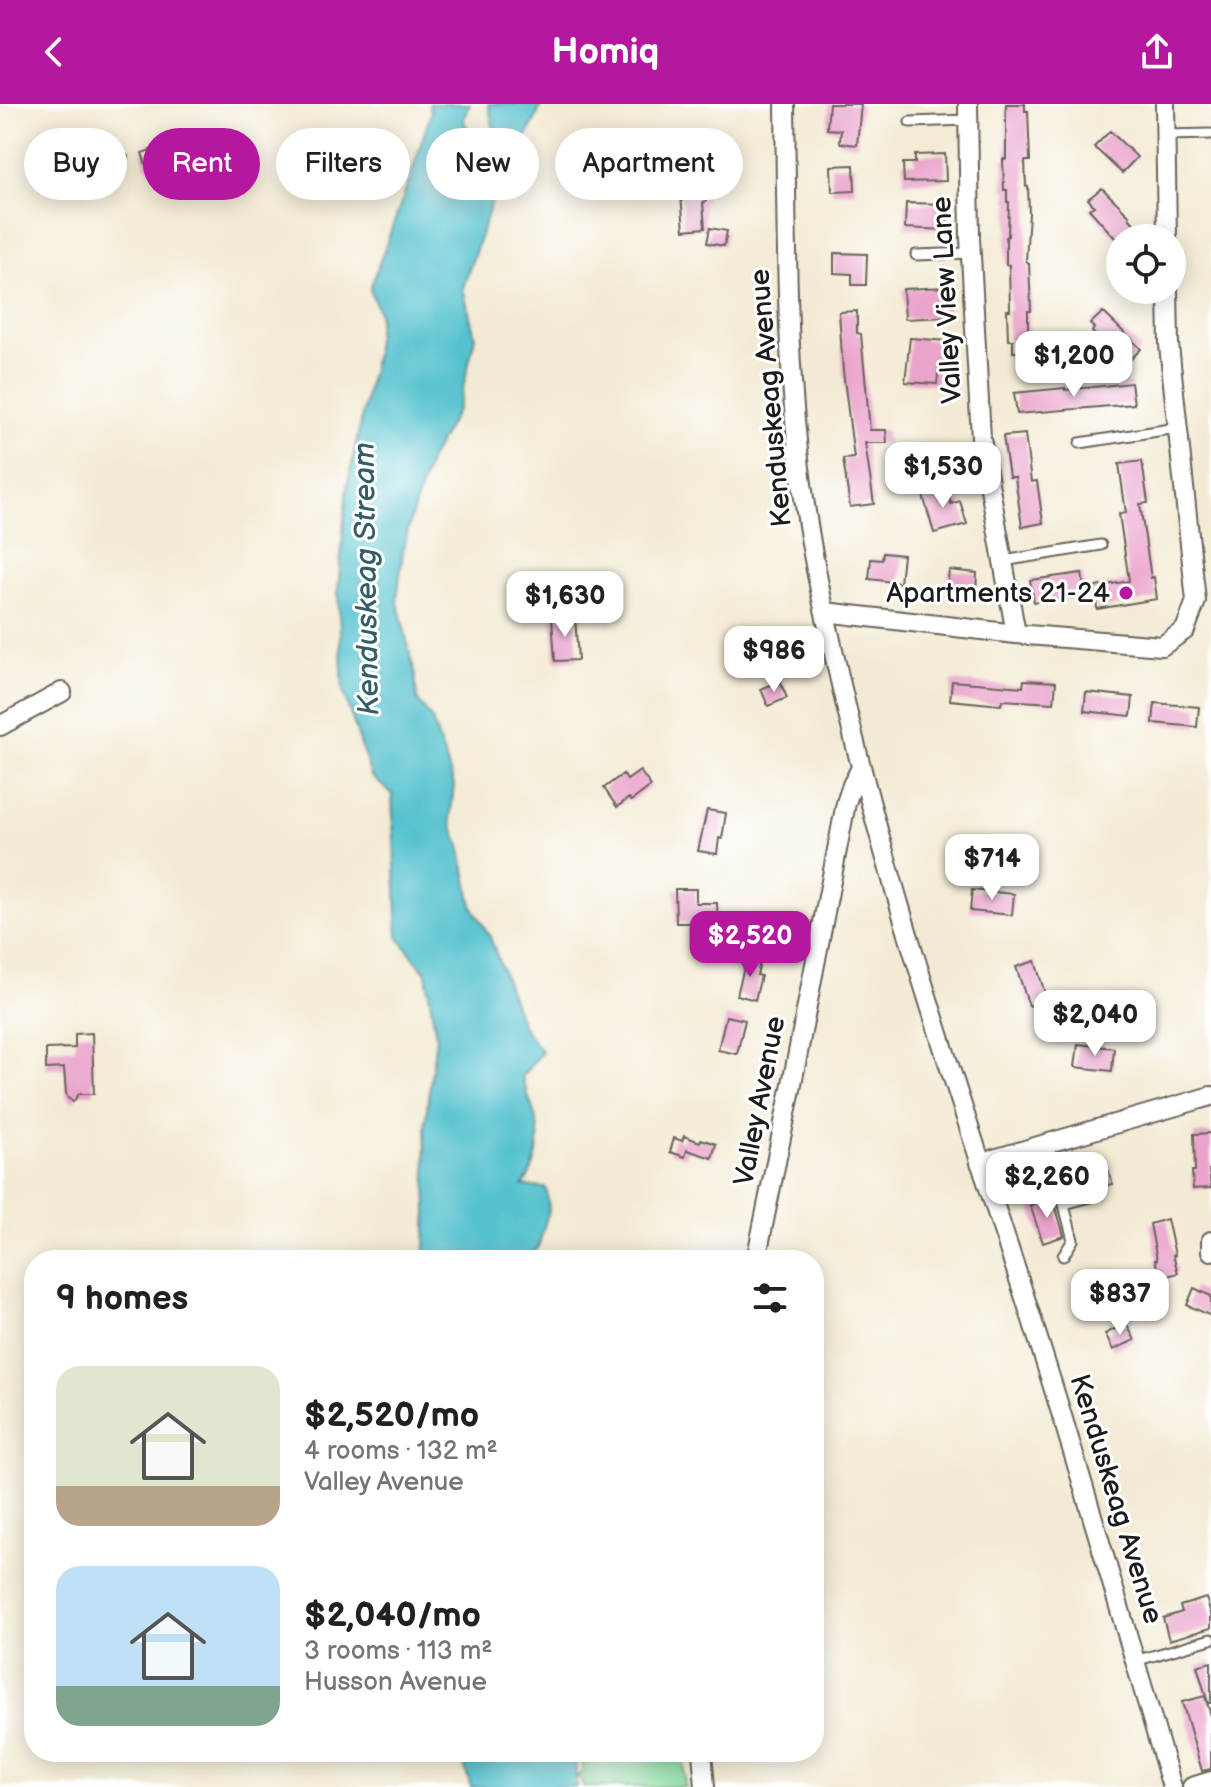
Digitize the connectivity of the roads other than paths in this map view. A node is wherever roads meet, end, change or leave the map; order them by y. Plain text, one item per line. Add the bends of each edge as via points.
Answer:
1 (785, 104) edge
2 (1165, 104) edge
3 (968, 112) edge
4 (910, 122) dead end
5 (1211, 134) edge
6 (1165, 135) junction
7 (1167, 224) edge
8 (971, 253) junction
9 (916, 255) dead end
10 (1168, 304) edge
11 (1177, 428) junction
12 (1080, 443) dead end
13 (1101, 545) dead end
14 (1003, 561) junction
15 (825, 612) junction
16 (1016, 634) junction
17 (62, 692) dead end
18 (0, 726) edge
19 (861, 768) junction
20 (1211, 1096) edge
21 (1048, 1143) junction
22 (980, 1163) junction
23 (1097, 1195) dead end
24 (1065, 1204) junction
25 (1211, 1241) edge
26 (758, 1250) edge
27 (1211, 1251) edge
28 (1063, 1256) dead end
29 (1211, 1639) edge
30 (1135, 1661) junction
31 (703, 1762) edge
32 (1211, 1781) edge
33 (705, 1787) edge
34 (1172, 1787) edge
35 (1192, 1787) edge

1 - 15 street, Kenduskeag Avenue via 795,418
2 - 6 street
3 - 4 lane
3 - 8 street, Valley View Lane
5 - 6 lane
6 - 7 street
8 - 9 lane
8 - 14 street, Valley View Lane via 981,438
10 - 11 street
11 - 12 lane
11 - 16 street via 1196,601 1185,630 1162,646
13 - 14 lane
14 - 16 street, Valley View Lane
15 - 16 street
15 - 19 street, Kenduskeag Avenue
17 - 18 street
19 - 22 street, Kenduskeag Avenue
19 - 26 street, Valley Avenue via 846,803
20 - 21 street
21 - 22 street
21 - 24 lane
22 - 30 street, Kenduskeag Avenue
23 - 24 lane
24 - 28 lane via 1073,1240
25 - 27 street
29 - 30 lane
30 - 34 street, Kenduskeag Avenue
31 - 33 street
32 - 35 street

